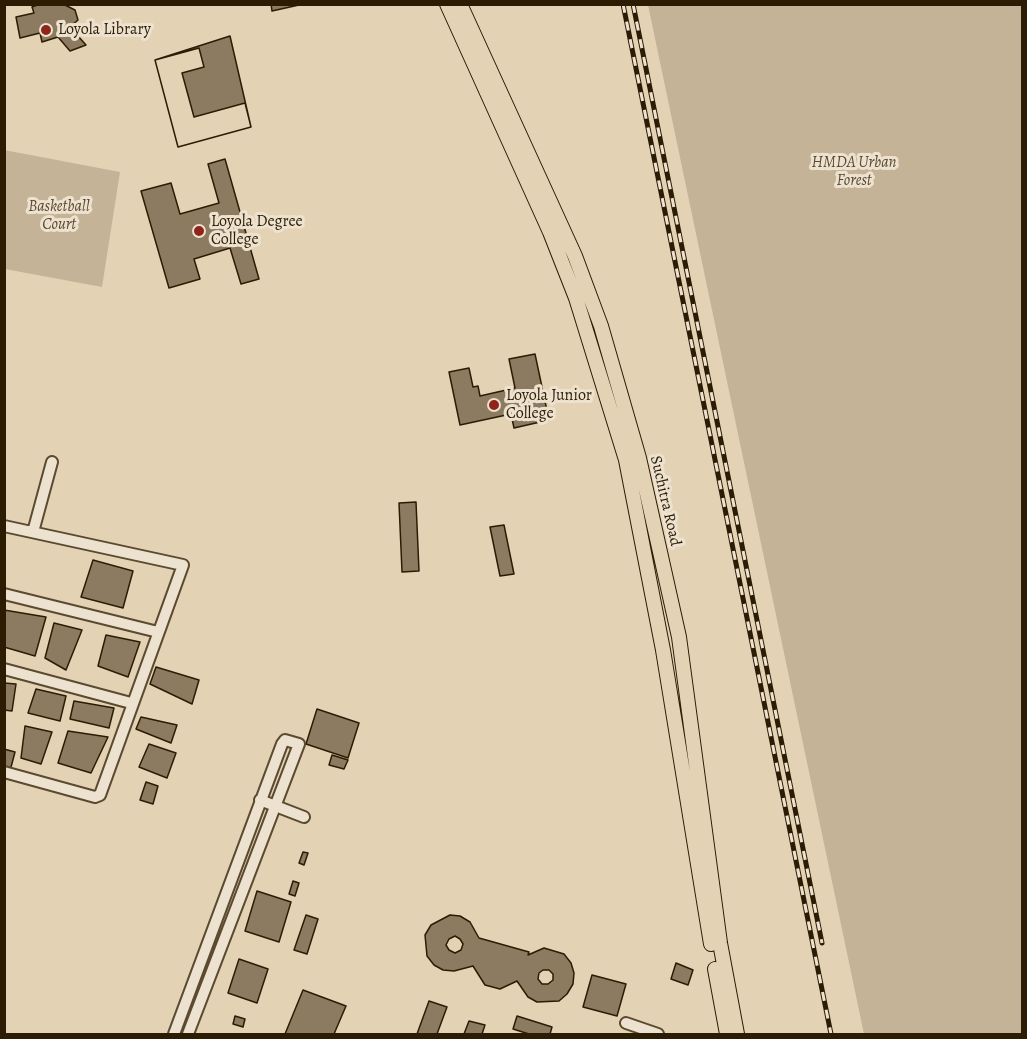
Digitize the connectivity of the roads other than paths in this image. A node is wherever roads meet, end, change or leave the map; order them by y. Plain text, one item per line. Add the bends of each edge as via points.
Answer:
1 (447, 4) edge
2 (460, 4) edge
3 (52, 462) dead end
4 (4, 526) edge
5 (33, 532) junction
6 (4, 594) edge
7 (158, 632) junction
8 (4, 669) edge
9 (131, 703) junction
10 (683, 722) junction
11 (4, 772) edge
12 (260, 800) junction
13 (275, 805) junction
14 (304, 817) dead end
15 (238, 863) junction
16 (252, 869) junction
17 (626, 1023) dead end
18 (174, 1035) edge
19 (188, 1035) edge
20 (658, 1035) edge
21 (727, 1035) edge
22 (737, 1035) edge

1 - 10 main road, Suchitra Road via 550,232 590,340 626,460
2 - 10 main road, Suchitra Road via 575,256 601,326 642,470 679,638
3 - 5 street
4 - 5 street
5 - 7 street via 183,565
6 - 7 street
7 - 9 street
8 - 9 street
9 - 11 street via 100,795
10 - 21 main road, Suchitra Road
10 - 22 main road, Suchitra Road
12 - 13 street
12 - 13 street via 283,741 299,744
12 - 15 street
13 - 14 street
13 - 16 street
15 - 16 street
15 - 18 street
16 - 19 street
17 - 20 street

